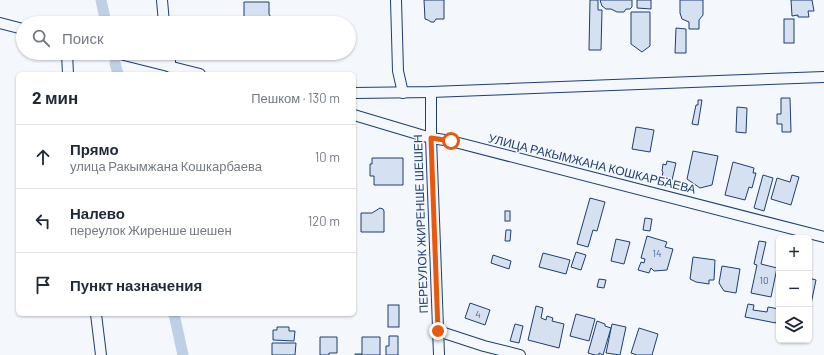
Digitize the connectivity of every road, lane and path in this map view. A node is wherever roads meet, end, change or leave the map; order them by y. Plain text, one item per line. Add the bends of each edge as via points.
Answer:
1 (162, 0) edge
2 (396, 0) edge
3 (163, 16) edge
4 (0, 23) edge
5 (16, 27) edge
6 (67, 60) edge
7 (143, 60) edge
8 (170, 60) edge
9 (170, 67) junction
10 (68, 72) edge
11 (191, 72) edge
12 (824, 77) edge
13 (403, 92) junction
14 (431, 92) junction
15 (356, 93) edge
16 (356, 116) edge
17 (431, 138) junction
18 (824, 237) edge
19 (96, 316) edge
20 (438, 331) junction
21 (101, 355) edge
22 (439, 355) edge
23 (520, 355) edge

1 - 3 street
2 - 13 street via 398,71
4 - 5 street
6 - 10 street
7 - 9 street
8 - 9 street
9 - 11 street
12 - 14 street
13 - 14 street
13 - 15 street
14 - 17 street, ПЕРЕУЛОК ЖИРЕНШЕ ШЕШЕН
16 - 17 street, УЛИЦА РАКЫМЖАНА КОШКАРБАЕВА
17 - 18 street, УЛИЦА РАКЫМЖАНА КОШКАРБАЕВА
17 - 20 street, ПЕРЕУЛОК ЖИРЕНШЕ ШЕШЕН
19 - 21 street
20 - 22 street, ПЕРЕУЛОК ЖИРЕНШЕ ШЕШЕН
20 - 23 street

